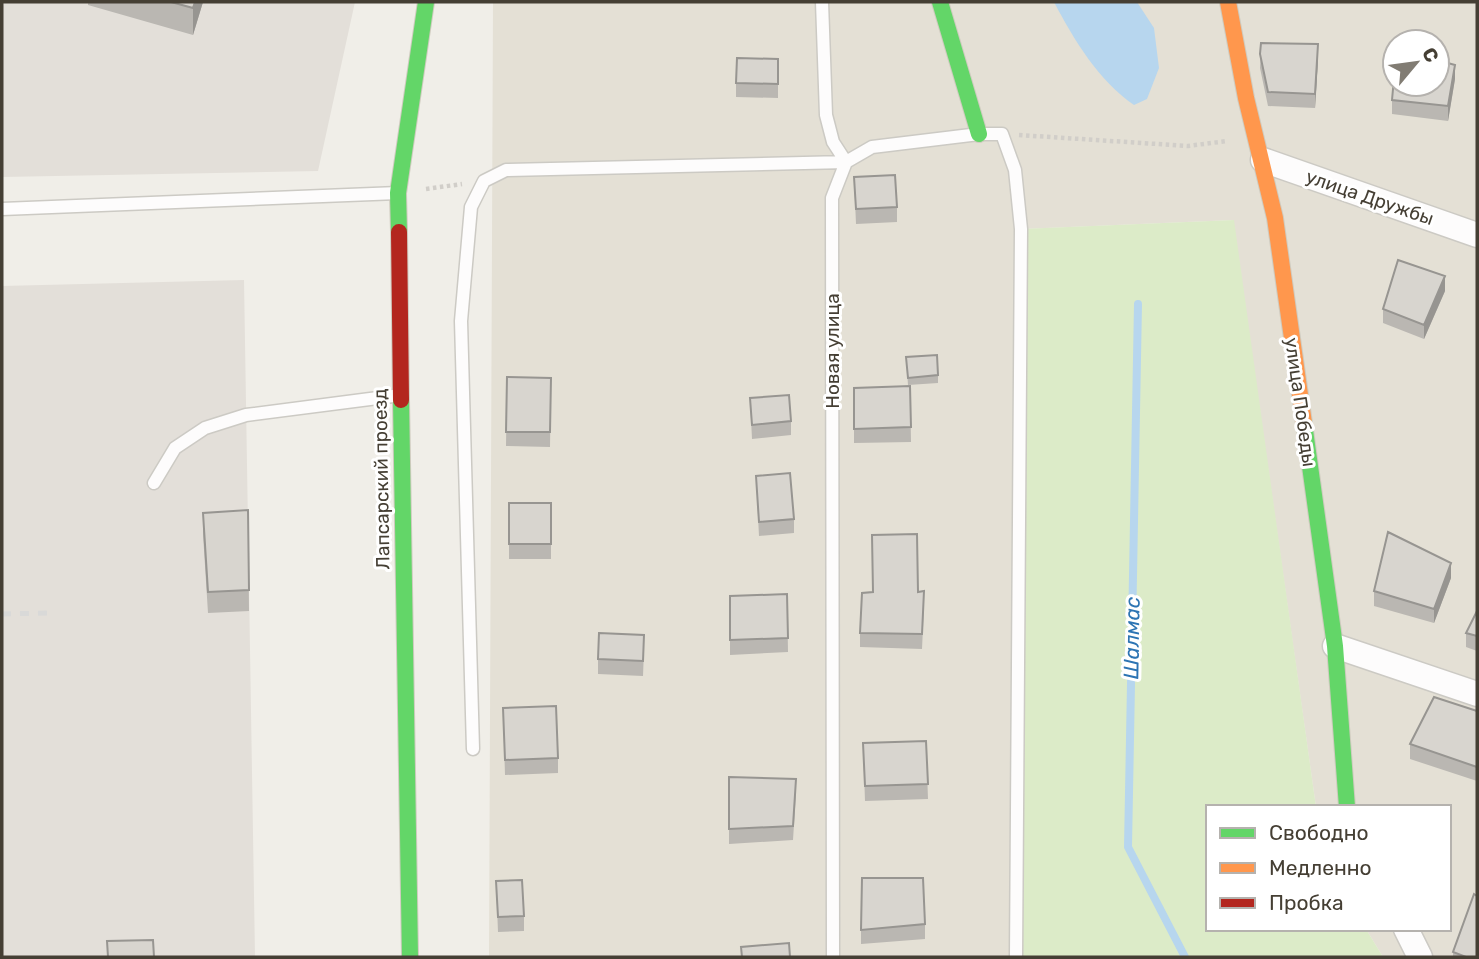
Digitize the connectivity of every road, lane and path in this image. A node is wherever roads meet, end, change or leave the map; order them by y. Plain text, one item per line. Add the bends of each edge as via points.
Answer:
1 (426, 2) edge
2 (822, 2) edge
3 (940, 2) edge
4 (1228, 2) edge
5 (979, 134) junction
6 (1002, 134) junction
7 (1259, 149) junction
8 (846, 162) junction
9 (484, 181) junction
10 (398, 193) junction
11 (2, 209) edge
12 (1477, 218) edge
13 (1443, 222) junction
14 (1477, 235) edge
15 (401, 395) junction
16 (155, 483) dead end
17 (1335, 646) junction
18 (1477, 694) edge
19 (473, 749) dead end
20 (1347, 805) edge
21 (1407, 931) edge
22 (410, 957) edge
23 (833, 957) edge
24 (1016, 957) edge
25 (1420, 957) edge

1 - 10 street, Лапсарский проезд
2 - 8 lane via 826,115 833,142
3 - 5 street
4 - 7 street, улица Победы
5 - 6 lane
5 - 8 lane via 872,148
6 - 7 path
6 - 24 lane via 1015,170 1021,229
7 - 13 street, улица Дружбы
7 - 17 street, улица Победы via 1275,218
8 - 9 lane via 506,170
8 - 23 lane, Новая улица via 832,198
9 - 10 path
9 - 19 lane via 471,207 461,321
10 - 11 lane
10 - 15 street, Лапсарский проезд
12 - 13 street
13 - 14 street, улица Дружбы
15 - 16 lane via 246,415 205,428 174,448
15 - 22 street, Лапсарский проезд
17 - 18 street
17 - 20 street, улица Победы
21 - 25 street

